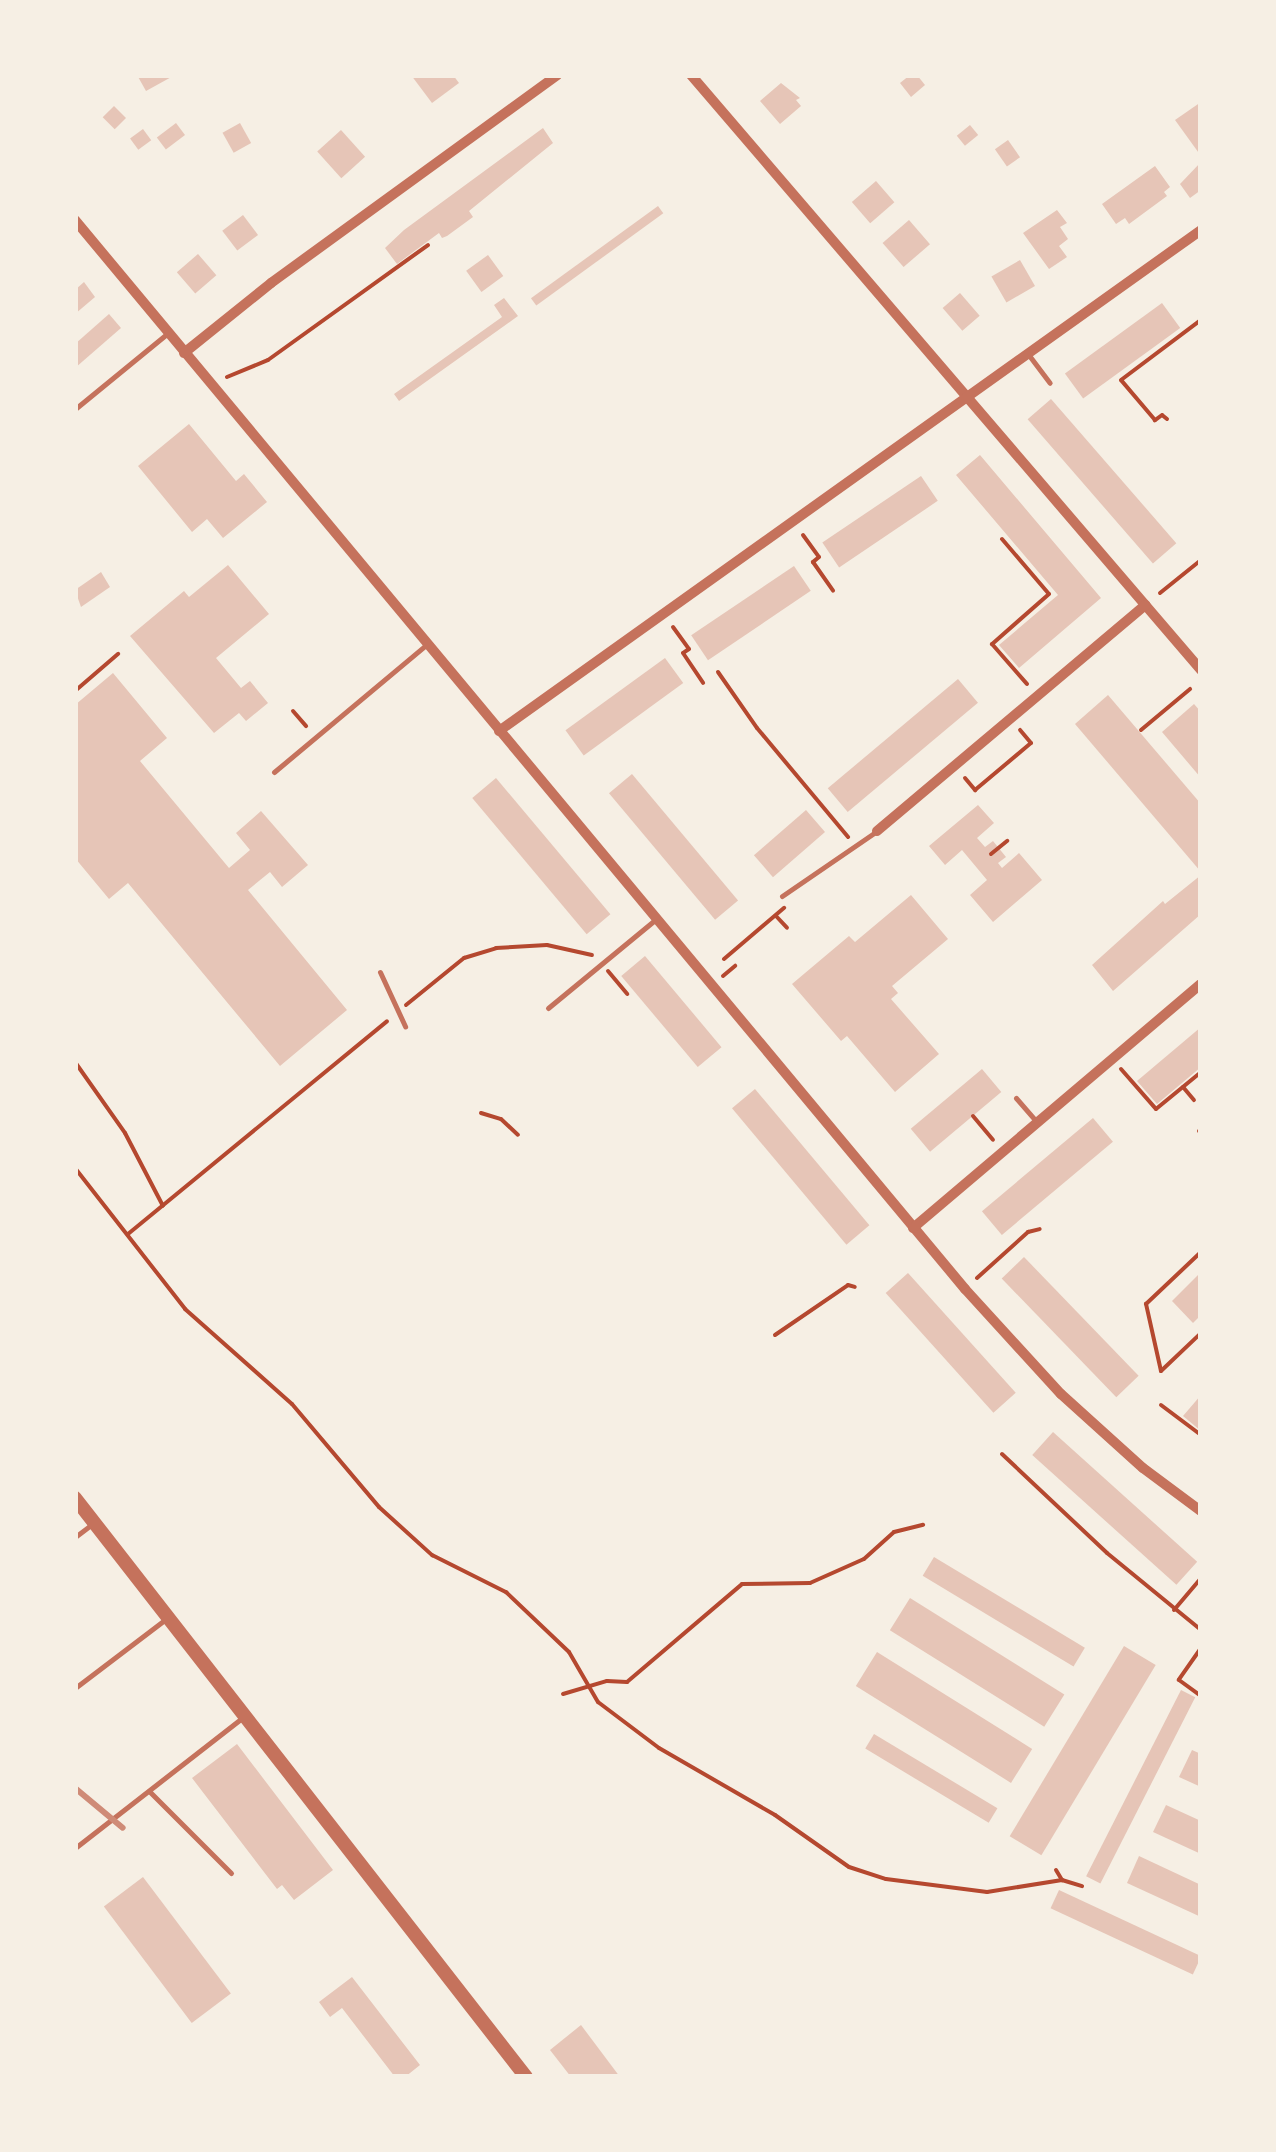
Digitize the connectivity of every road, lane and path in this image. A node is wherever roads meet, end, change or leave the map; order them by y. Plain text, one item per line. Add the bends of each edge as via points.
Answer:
1 (556, 75) edge
2 (691, 75) edge
3 (75, 220) edge
4 (1201, 230) edge
5 (428, 246) dead end
6 (1201, 320) edge
7 (168, 333) junction
8 (184, 353) junction
9 (1028, 353) junction
10 (224, 380) dead end
11 (1050, 383) dead end
12 (967, 396) junction
13 (75, 409) edge
14 (1166, 419) dead end
15 (803, 534) dead end
16 (1002, 539) dead end
17 (1201, 560) edge
18 (834, 591) dead end
19 (1160, 593) dead end
20 (1145, 606) junction
21 (673, 626) dead end
22 (427, 644) junction
23 (118, 654) dead end
24 (1199, 663) edge
25 (718, 672) dead end
26 (704, 683) dead end
27 (1027, 684) dead end
28 (1190, 689) dead end
29 (75, 692) edge
30 (293, 711) dead end
31 (1010, 719) junction
32 (302, 721) dead end
33 (1141, 730) dead end
34 (499, 731) junction
35 (955, 766) junction
36 (274, 772) dead end
37 (877, 831) joint
38 (848, 836) dead end
39 (1006, 840) dead end
40 (990, 854) dead end
41 (782, 896) dead end
42 (775, 915) dead end
43 (656, 919) junction
44 (786, 928) dead end
45 (612, 954) junction
46 (601, 964) junction
47 (380, 972) dead end
48 (1201, 984) edge
49 (627, 994) dead end
50 (548, 1008) dead end
51 (397, 1013) junction
52 (405, 1026) dead end
53 (1112, 1058) junction
54 (75, 1062) edge
55 (1201, 1072) edge
56 (1183, 1087) junction
57 (1016, 1098) dead end
58 (1194, 1100) dead end
59 (481, 1113) dead end
60 (973, 1116) dead end
61 (1036, 1122) junction
62 (518, 1135) dead end
63 (988, 1135) dead end
64 (75, 1168) edge
65 (163, 1206) junction
66 (913, 1228) junction
67 (1040, 1229) dead end
68 (128, 1234) junction
69 (1201, 1252) edge
70 (855, 1287) dead end
71 (964, 1289) junction
72 (1201, 1333) edge
73 (775, 1335) dead end
74 (1161, 1405) dead end
75 (1201, 1435) edge
76 (1002, 1454) dead end
77 (75, 1498) edge
78 (1201, 1511) edge
79 (94, 1522) junction
80 (922, 1524) dead end
81 (75, 1537) edge
82 (1201, 1578) edge
83 (1174, 1610) junction
84 (168, 1617) junction
85 (1201, 1630) edge
86 (1201, 1648) edge
87 (587, 1685) junction
88 (75, 1688) edge
89 (564, 1694) dead end
90 (1201, 1696) edge
91 (246, 1716) junction
92 (149, 1791) junction
93 (75, 1848) edge
94 (1056, 1870) dead end
95 (231, 1873) dead end
96 (1062, 1880) junction
97 (1082, 1886) dead end
98 (526, 2077) edge

1 - 8 street
2 - 12 street
3 - 7 street
4 - 9 street
5 - 10 path via 268,360
6 - 14 path via 1120,380 1155,420
7 - 8 street
7 - 13 lane
8 - 22 street
9 - 11 lane
9 - 12 street
12 - 20 street
12 - 34 street
15 - 18 path
16 - 27 path via 1049,594 992,644
17 - 19 path
20 - 24 street
20 - 31 street
21 - 26 path
22 - 34 street
22 - 36 lane
23 - 29 path
25 - 38 path
28 - 33 path
30 - 32 path
31 - 35 street
31 - 35 path via 1031,743 975,790
34 - 43 street
35 - 37 street
37 - 41 lane
39 - 40 path
42 - 44 path
43 - 45 lane
43 - 66 street
45 - 46 lane
45 - 51 path via 547,945 496,948 464,958
46 - 49 path
46 - 50 lane
47 - 51 lane
48 - 53 street
51 - 52 lane
51 - 65 path
53 - 56 path via 1156,1109
53 - 61 street
54 - 65 path via 125,1132
55 - 56 path
56 - 58 path
57 - 61 lane
59 - 62 path via 501,1119
60 - 63 path
61 - 66 street
64 - 68 path
65 - 68 path
66 - 71 street
67 - 71 path via 1028,1232
68 - 87 path via 185,1308 292,1404 379,1507 432,1555 506,1592 569,1652
69 - 72 path via 1146,1304 1161,1371
70 - 73 path
71 - 78 street via 1061,1394
74 - 75 path
76 - 83 path
77 - 79 street
79 - 81 lane
79 - 84 street
80 - 87 path via 894,1532 864,1560 810,1582 742,1584 627,1682
82 - 83 path
83 - 85 path
84 - 88 lane
84 - 91 street
86 - 90 path via 1178,1680
87 - 89 path
87 - 96 path via 598,1702 659,1748 849,1867 987,1892
91 - 92 lane
91 - 98 street
92 - 93 lane
92 - 95 lane
94 - 96 path
96 - 97 path

